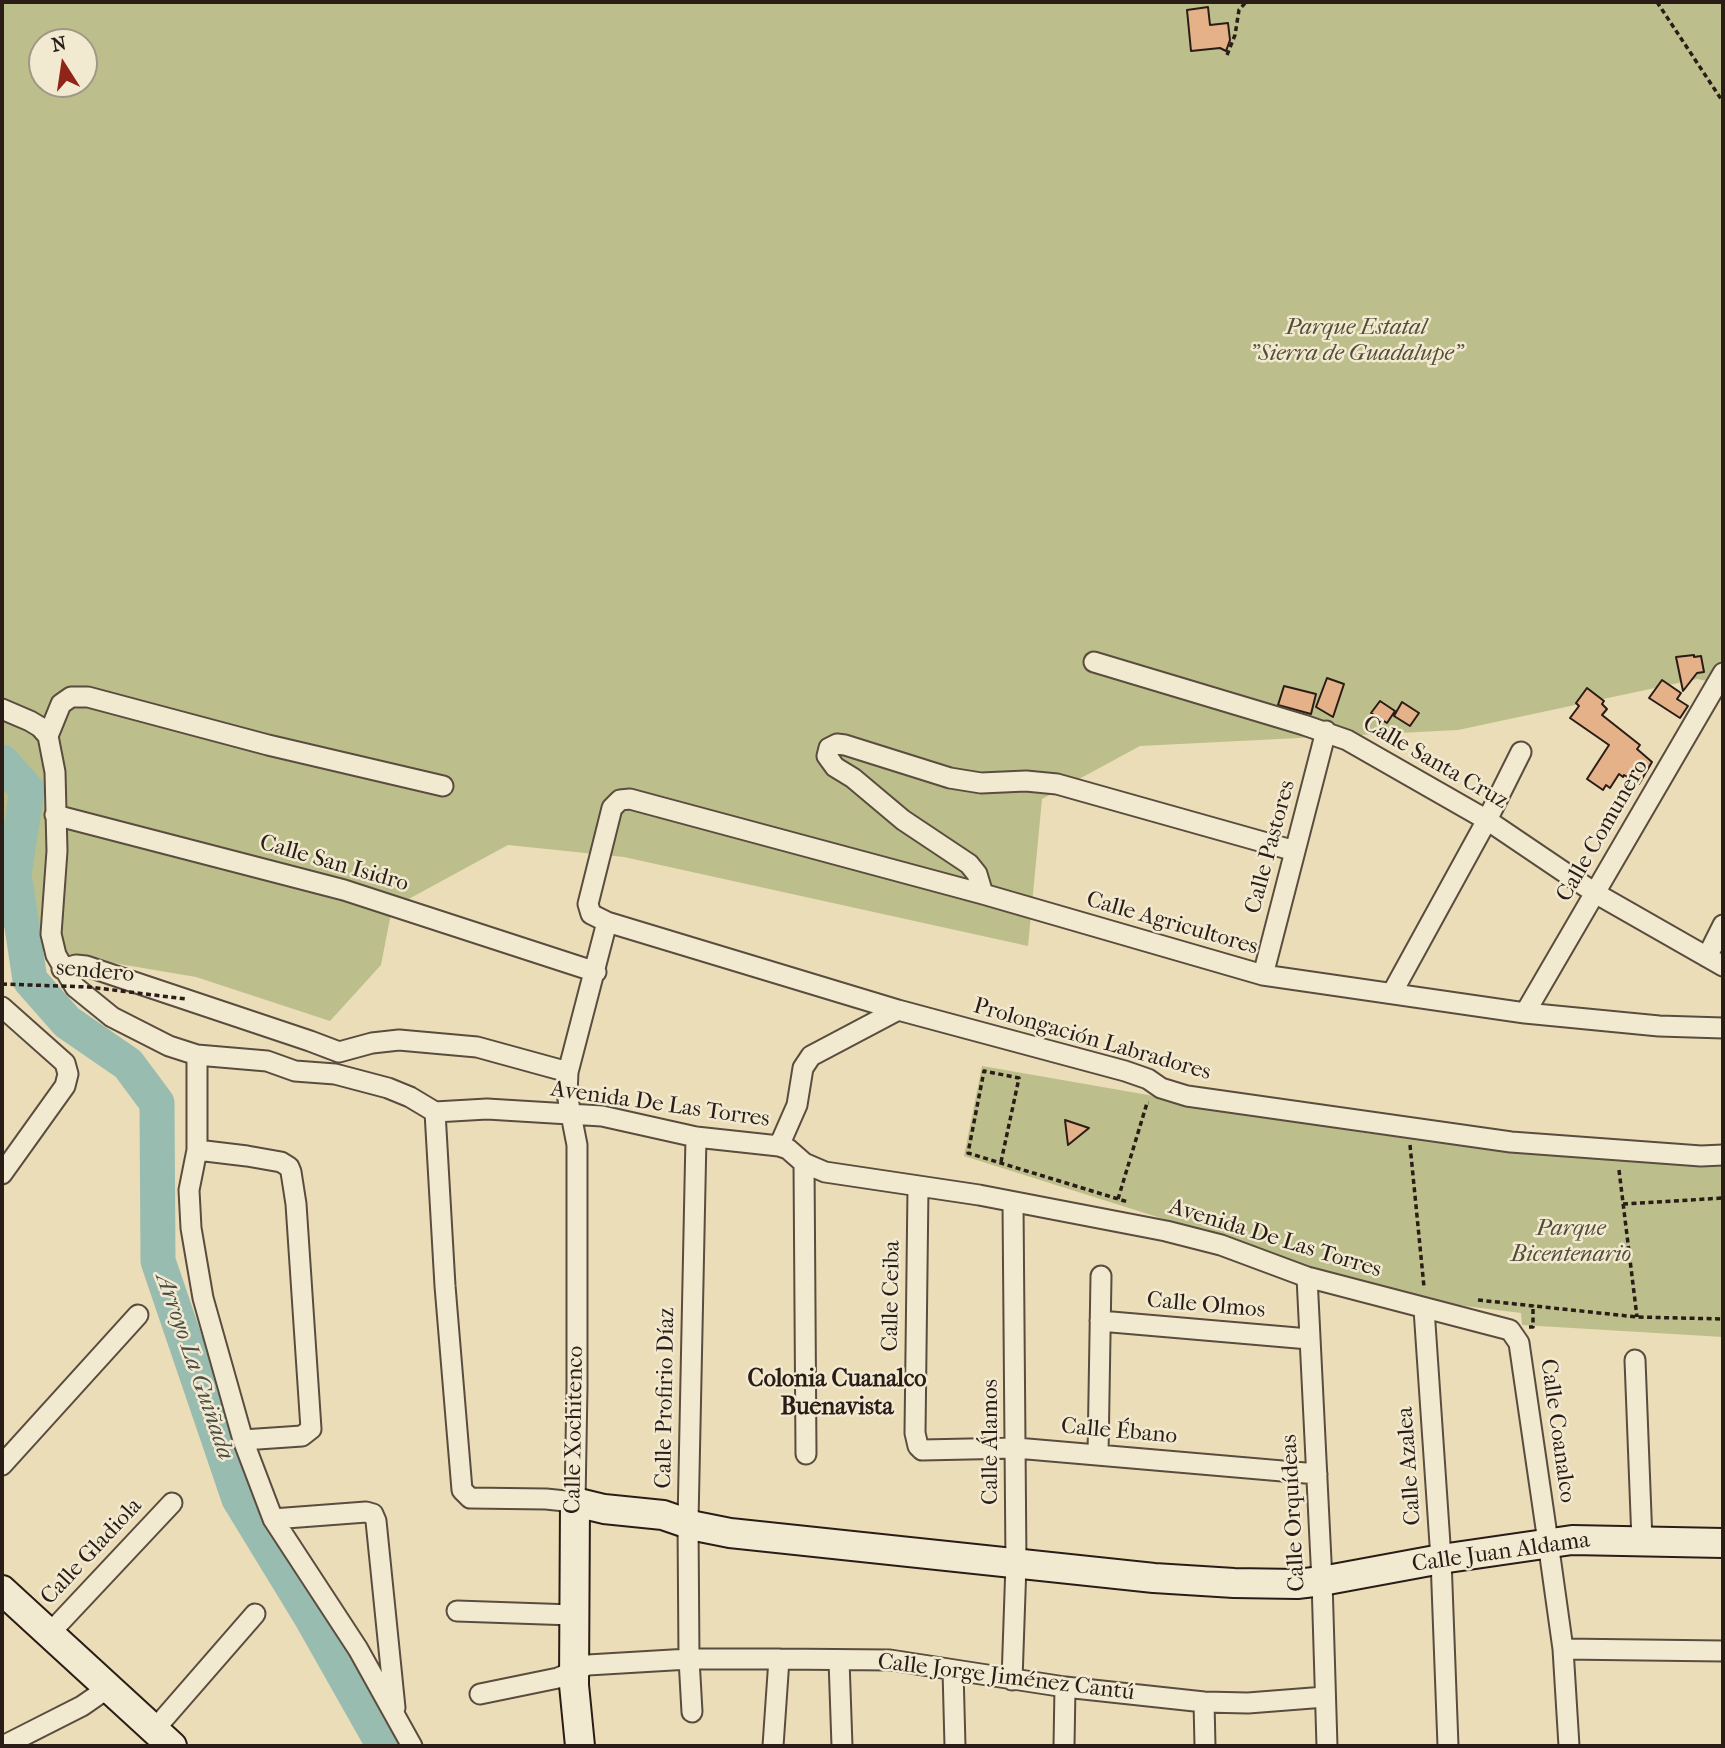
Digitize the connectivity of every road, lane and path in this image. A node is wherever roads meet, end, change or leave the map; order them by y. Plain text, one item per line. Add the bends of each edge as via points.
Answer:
1 (1246, 2) edge
2 (1657, 2) edge
3 (1227, 55) dead end
4 (1723, 102) edge
5 (1094, 662) dead end
6 (1723, 673) edge
7 (2, 709) edge
8 (1326, 731) junction
9 (48, 736) junction
10 (1521, 752) dead end
11 (443, 786) dead end
12 (55, 815) junction
13 (1487, 820) junction
14 (1295, 851) junction
15 (1595, 893) junction
16 (983, 894) junction
17 (589, 911) joint
18 (607, 922) junction
19 (1723, 925) edge
20 (1715, 961) edge
21 (62, 969) junction
22 (596, 972) junction
23 (1263, 975) junction
24 (2, 984) edge
25 (1392, 993) junction
26 (186, 999) junction
27 (2, 1007) edge
28 (898, 1010) junction
29 (1525, 1013) junction
30 (1723, 1028) edge
31 (339, 1052) junction
32 (197, 1055) junction
33 (568, 1072) junction
34 (335, 1074) junction
35 (1147, 1103) dead end
36 (435, 1112) junction
37 (570, 1113) junction
38 (696, 1136) junction
39 (1410, 1143) dead end
40 (779, 1146) junction
41 (197, 1150) junction
42 (1723, 1155) edge
43 (1000, 1162) junction
44 (804, 1163) junction
45 (1618, 1164) dead end
46 (2, 1174) edge
47 (918, 1188) junction
48 (1723, 1198) edge
49 (1118, 1199) junction
50 (1013, 1203) junction
51 (1131, 1203) dead end
52 (1623, 1204) junction
53 (1101, 1276) dead end
54 (1307, 1277) junction
55 (1466, 1299) dead end
56 (1425, 1303) junction
57 (138, 1315) dead end
58 (1637, 1317) junction
59 (1723, 1319) edge
60 (1100, 1321) junction
61 (1514, 1333) joint
62 (1308, 1339) junction
63 (1635, 1360) dead end
64 (243, 1440) junction
65 (918, 1446) joint
66 (1016, 1448) junction
67 (806, 1454) dead end
68 (1098, 1455) junction
69 (2, 1465) edge
70 (1317, 1474) junction
71 (575, 1502) junction
72 (172, 1503) dead end
73 (273, 1519) junction
74 (688, 1522) junction
75 (1642, 1541) junction
76 (1548, 1542) junction
77 (1723, 1543) edge
78 (1441, 1559) junction
79 (1016, 1564) junction
80 (1322, 1581) junction
81 (2, 1590) edge
82 (457, 1611) dead end
83 (255, 1614) dead end
84 (573, 1615) junction
85 (49, 1634) junction
86 (1563, 1649) junction
87 (1723, 1651) edge
88 (779, 1659) junction
89 (689, 1660) junction
90 (839, 1660) junction
91 (573, 1670) junction
92 (953, 1670) junction
93 (1012, 1680) junction
94 (1065, 1687) junction
95 (107, 1688) junction
96 (480, 1694) dead end
97 (1325, 1697) junction
98 (1204, 1702) junction
99 (692, 1712) dead end
100 (396, 1716) junction
101 (163, 1738) edge
102 (3, 1746) edge
103 (412, 1746) edge
104 (580, 1746) edge
105 (773, 1746) edge
106 (842, 1746) edge
107 (955, 1746) edge
108 (1064, 1746) edge
109 (1205, 1746) edge
110 (1327, 1746) edge
111 (1448, 1746) edge
112 (1569, 1746) edge

1 - 3 path via 1239,10
2 - 4 path
5 - 8 street, Calle Santa Cruz
6 - 15 street, Calle Comunero
7 - 9 street via 30,721
8 - 13 street, Calle Santa Cruz
8 - 14 street, Calle Pastores
9 - 11 street via 61,704 71,697 88,696
9 - 12 street via 55,772
10 - 13 street
12 - 21 street via 51,934
12 - 22 street, Calle San Isidro via 344,890
13 - 15 street, Calle Santa Cruz
13 - 25 street
14 - 16 street via 1057,784 960,780 845,745 829,748 827,756 835,767 969,864
14 - 23 street, Calle Pastores
15 - 20 street, Calle Santa Cruz
15 - 29 street, Calle Comunero
16 - 17 street, Calle Agricultores via 630,799 620,800 612,808
16 - 23 street, Calle Agricultores
17 - 18 street, Prolongación Labradores
18 - 22 street, Calle Xochitenco
18 - 28 street, Prolongación Labradores
19 - 20 street
21 - 26 street via 86,965
21 - 32 street via 75,987 112,1017
22 - 33 street, Calle Xochitenco
23 - 25 street, Calle Agricultores
24 - 26 path, sendero, bridge via 89,987
25 - 29 street, Calle Agricultores
26 - 31 street
27 - 46 street via 65,1063 68,1074 65,1087
28 - 40 street via 811,1056 803,1068 797,1105
28 - 42 street, Prolongación Labradores via 1125,1071 1187,1096 1511,1142
29 - 30 street, Calle Agricultores
31 - 33 street via 398,1040 477,1047
31 - 34 street
32 - 34 street via 267,1061 295,1071
32 - 41 street
33 - 37 street, Calle Xochitenco
34 - 36 street via 388,1088
35 - 49 path
36 - 37 street, Avenida De Las Torres
36 - 71 street via 462,1490 470,1497
37 - 38 street, Avenida De Las Torres
37 - 71 street, Calle Xochitenco via 577,1145
38 - 40 street, Avenida De Las Torres
38 - 74 street, Calle Profirio Díaz
39 - 56 path
40 - 44 street, Avenida De Las Torres
41 - 64 street via 189,1190 195,1257 216,1351
41 - 64 street via 281,1163 291,1172 311,1429 302,1436
43 - 43 path via 968,1153 984,1071 1019,1078
43 - 49 path
44 - 47 street, Avenida De Las Torres via 825,1172
44 - 67 street
45 - 52 path
47 - 50 street, Avenida De Las Torres
47 - 65 street, Calle Ceiba
48 - 52 path
49 - 51 path
50 - 54 street, Avenida De Las Torres via 1166,1231 1221,1245
50 - 66 street, Calle Álamos
52 - 58 path
53 - 60 street
54 - 56 street, Avenida De Las Torres
54 - 62 street, Calle Orquídeas
55 - 58 path
56 - 61 street, Avenida De Las Torres
56 - 78 street, Calle Azalea
57 - 69 street
58 - 59 path
60 - 62 street, Calle Olmos
60 - 68 street
61 - 76 street, Calle Coanalco
62 - 70 street, Calle Orquídeas
63 - 75 street
64 - 73 street
65 - 66 street, Calle Ébano via 929,1451
66 - 68 street, Calle Ébano
66 - 79 street, Calle Álamos
68 - 70 street, Calle Ébano
70 - 80 street, Calle Orquídeas
71 - 74 street
71 - 84 street, Calle Xochitenco
72 - 85 street, Calle Gladiola
73 - 100 street
73 - 100 street via 373,1514
74 - 79 street via 730,1532
74 - 89 street, Calle Profirio Díaz
75 - 76 street, Calle Juan Aldama
75 - 77 street, Calle Juan Aldama
76 - 78 street, Calle Juan Aldama
76 - 86 street, Calle Coanalco
78 - 80 street, Calle Juan Aldama
78 - 111 street, Calle Azalea
79 - 80 street via 1234,1583
79 - 93 street, Calle Álamos
80 - 97 street, Calle Orquídeas
81 - 85 street
82 - 84 street
83 - 101 street
84 - 91 street, Calle Xochitenco
85 - 95 street
86 - 87 street
86 - 112 street, Calle Coanalco
88 - 89 street, Calle Jorge Jiménez Cantú
88 - 90 street, Calle Jorge Jiménez Cantú
88 - 105 street
89 - 91 street, Calle Jorge Jiménez Cantú via 588,1665
89 - 99 street, Calle Profirio Díaz
90 - 92 street, Calle Jorge Jiménez Cantú via 890,1660
90 - 106 street
91 - 96 street, Calle Jorge Jiménez Cantú via 558,1678
91 - 104 street, Calle Xochitenco
92 - 93 street, Calle Jorge Jiménez Cantú
92 - 107 street
93 - 94 street, Calle Jorge Jiménez Cantú
94 - 98 street, Calle Jorge Jiménez Cantú
94 - 108 street
95 - 101 street
95 - 102 street via 82,1706
97 - 98 street, Calle Jorge Jiménez Cantú
97 - 110 street, Calle Orquídeas
98 - 109 street
100 - 103 street

